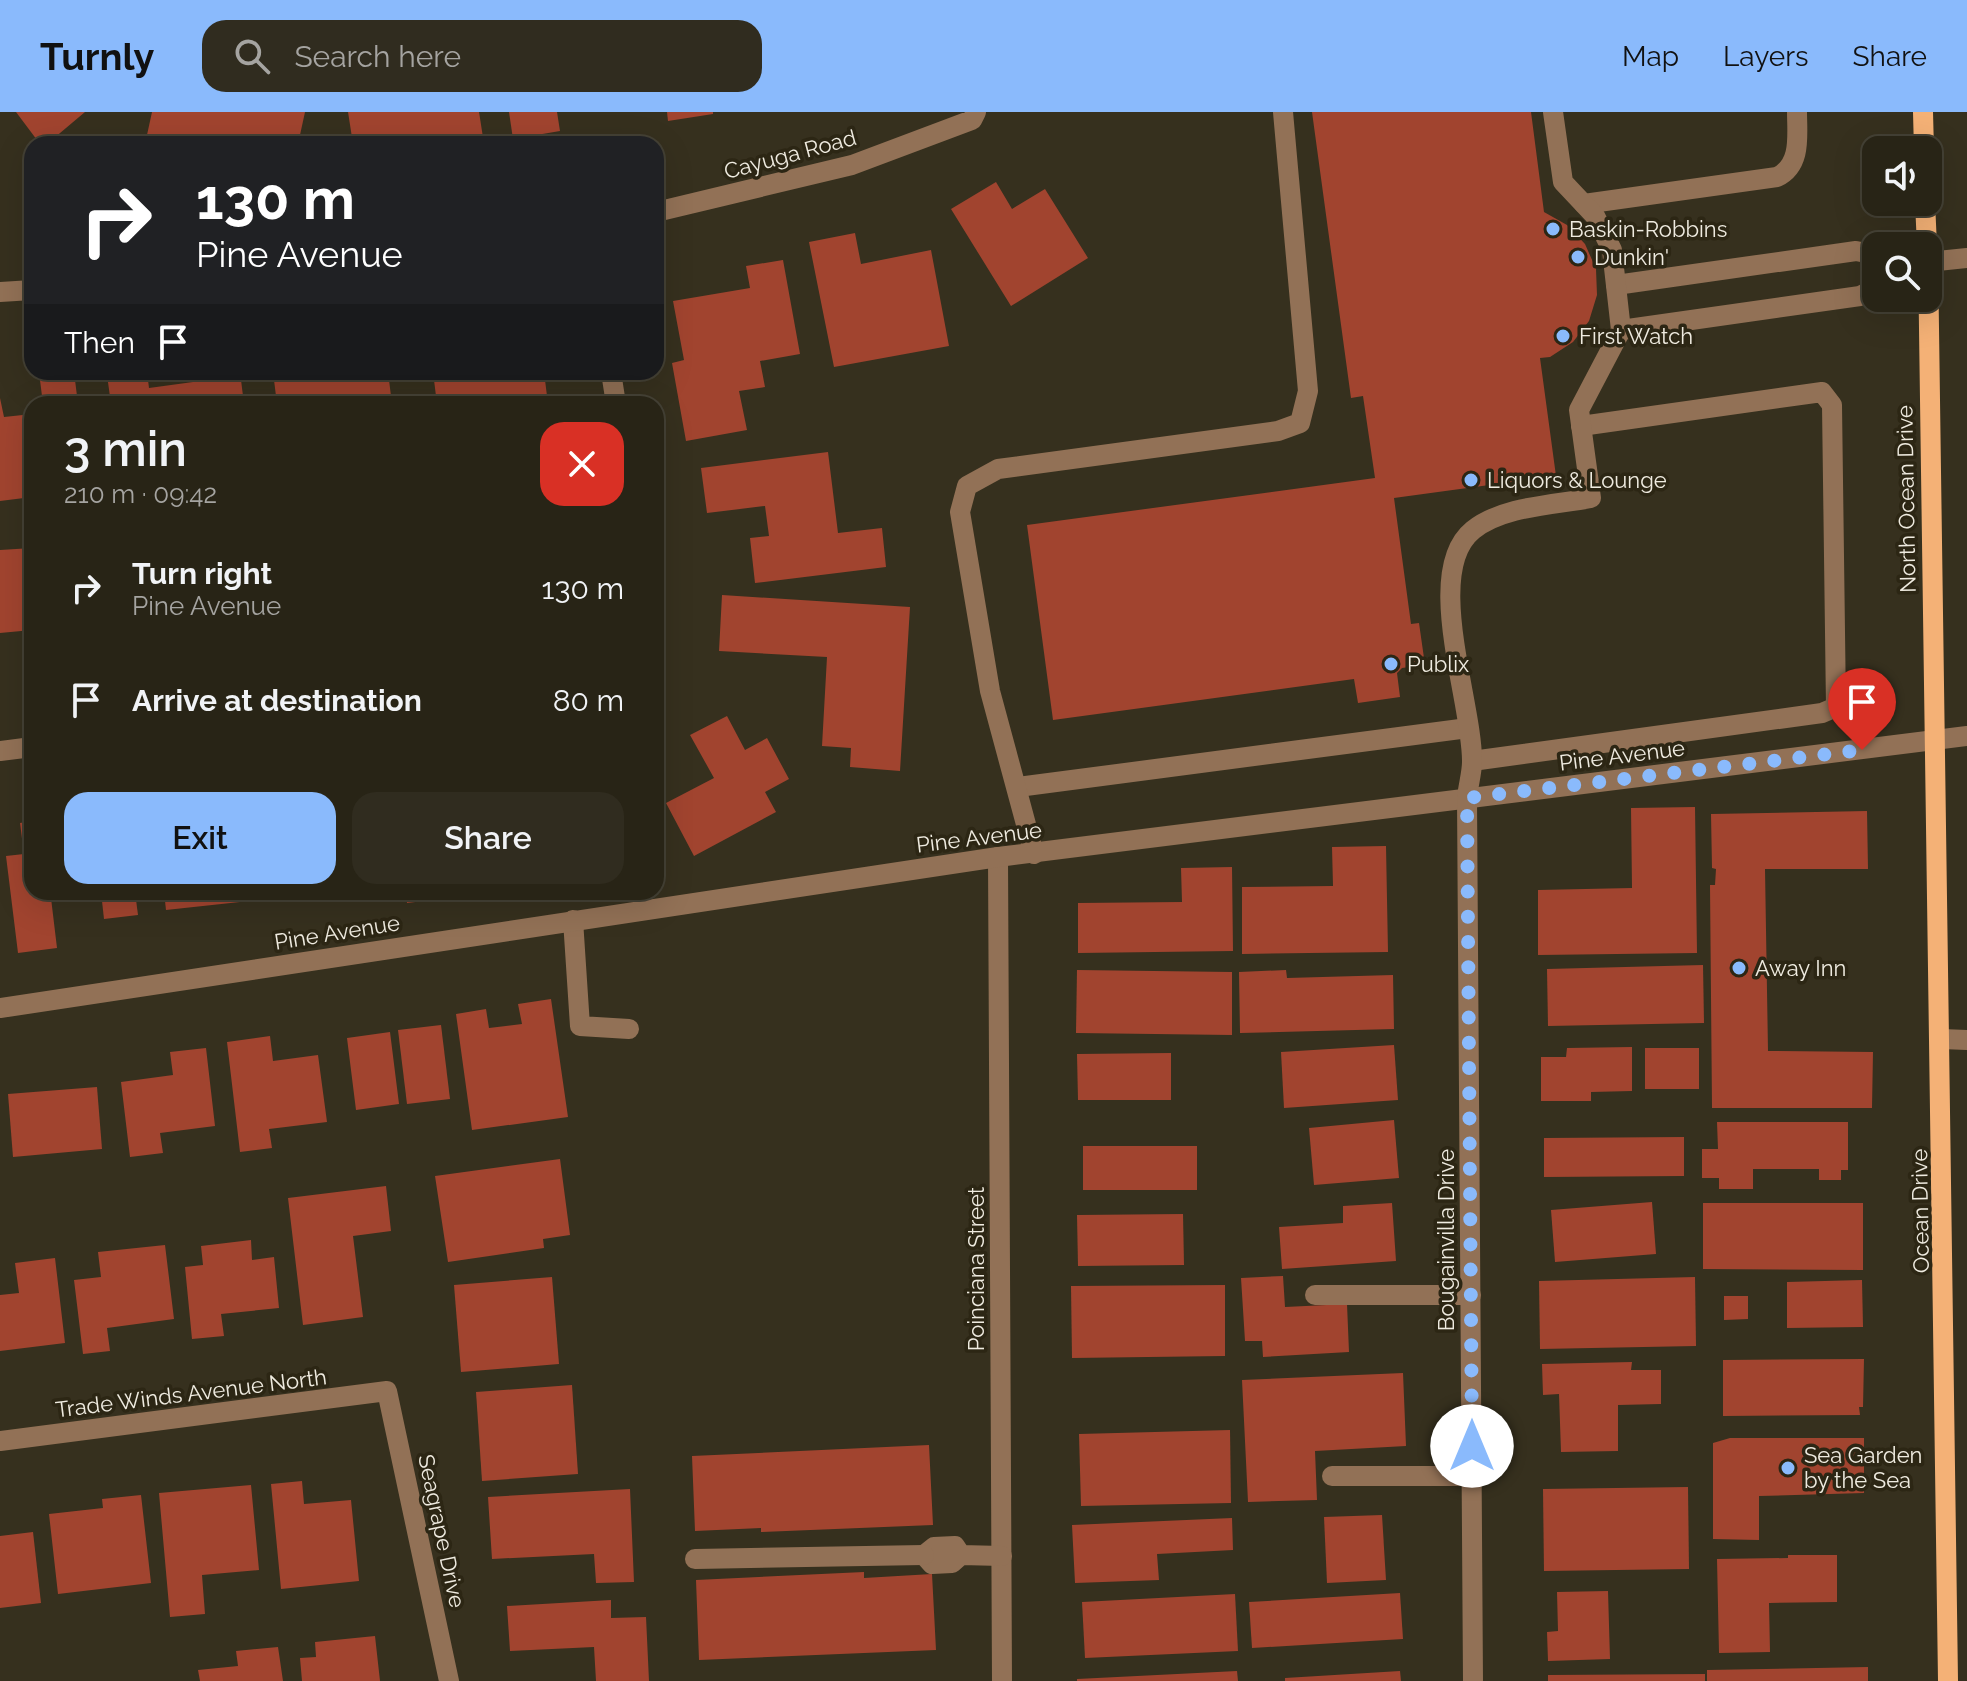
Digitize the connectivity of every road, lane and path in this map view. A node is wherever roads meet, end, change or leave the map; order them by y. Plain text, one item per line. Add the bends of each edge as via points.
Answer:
1 (976, 112) edge
2 (1283, 112) edge
3 (1553, 112) edge
4 (1797, 112) edge
5 (1923, 112) edge
6 (1924, 136) edge
7 (1584, 204) junction
8 (664, 210) edge
9 (1862, 252) edge
10 (1967, 258) edge
11 (1942, 260) edge
12 (1616, 285) junction
13 (24, 290) edge
14 (0, 292) edge
15 (1862, 295) edge
16 (1929, 312) edge
17 (1621, 330) junction
18 (1581, 426) junction
19 (1468, 728) junction
20 (1967, 736) edge
21 (1935, 740) junction
22 (24, 748) edge
23 (0, 751) edge
24 (1472, 761) junction
25 (1018, 787) junction
26 (1467, 798) junction
27 (1034, 854) junction
28 (998, 857) junction
29 (573, 920) junction
30 (0, 1008) edge
31 (629, 1029) dead end
32 (1942, 1039) junction
33 (1967, 1040) edge
34 (1315, 1295) dead end
35 (1471, 1295) junction
36 (387, 1391) joint
37 (0, 1441) edge
38 (1332, 1476) dead end
39 (1472, 1476) junction
40 (1002, 1556) junction
41 (695, 1559) dead end
42 (449, 1681) edge
43 (1002, 1681) edge
44 (1473, 1681) edge
45 (1948, 1681) edge

1 - 8 street, Cayuga Road via 972,120 852,165
2 - 25 street via 1308,391 1300,423 1278,431 998,469 967,486 960,512 987,676
3 - 7 street via 1563,182
4 - 7 street via 1796,154 1777,177
5 - 6 main road
7 - 12 street via 1612,250
9 - 12 street
10 - 11 street
12 - 17 street
13 - 14 street
15 - 17 street
16 - 21 main road, North Ocean Drive
17 - 18 street via 1579,410
18 - 19 street, Bougainvilla Drive via 1591,498 1499,516 1458,546 1451,569 1451,602
18 - 24 street via 1822,392 1832,405 1834,447 1836,707
19 - 24 street, Bougainvilla Drive
19 - 25 street
20 - 21 street, Pine Avenue
21 - 26 street, Pine Avenue
21 - 32 main road, Ocean Drive
22 - 23 street
24 - 26 street, Bougainvilla Drive
25 - 27 street
26 - 27 street, Pine Avenue
26 - 35 street, Bougainvilla Drive
27 - 28 street, Pine Avenue
28 - 29 street, Pine Avenue
28 - 40 street, Poinciana Street
29 - 30 street, Pine Avenue
29 - 31 street via 580,1026
32 - 33 street
32 - 45 main road, Ocean Drive
34 - 35 street
35 - 39 street, Bougainvilla Drive
36 - 37 street, Trade Winds Avenue North
36 - 42 street, Seagrape Drive
38 - 39 street
39 - 44 street, Bougainvilla Drive
40 - 41 street via 961,1555 955,1546 934,1547 924,1555
40 - 43 street, Poinciana Street

